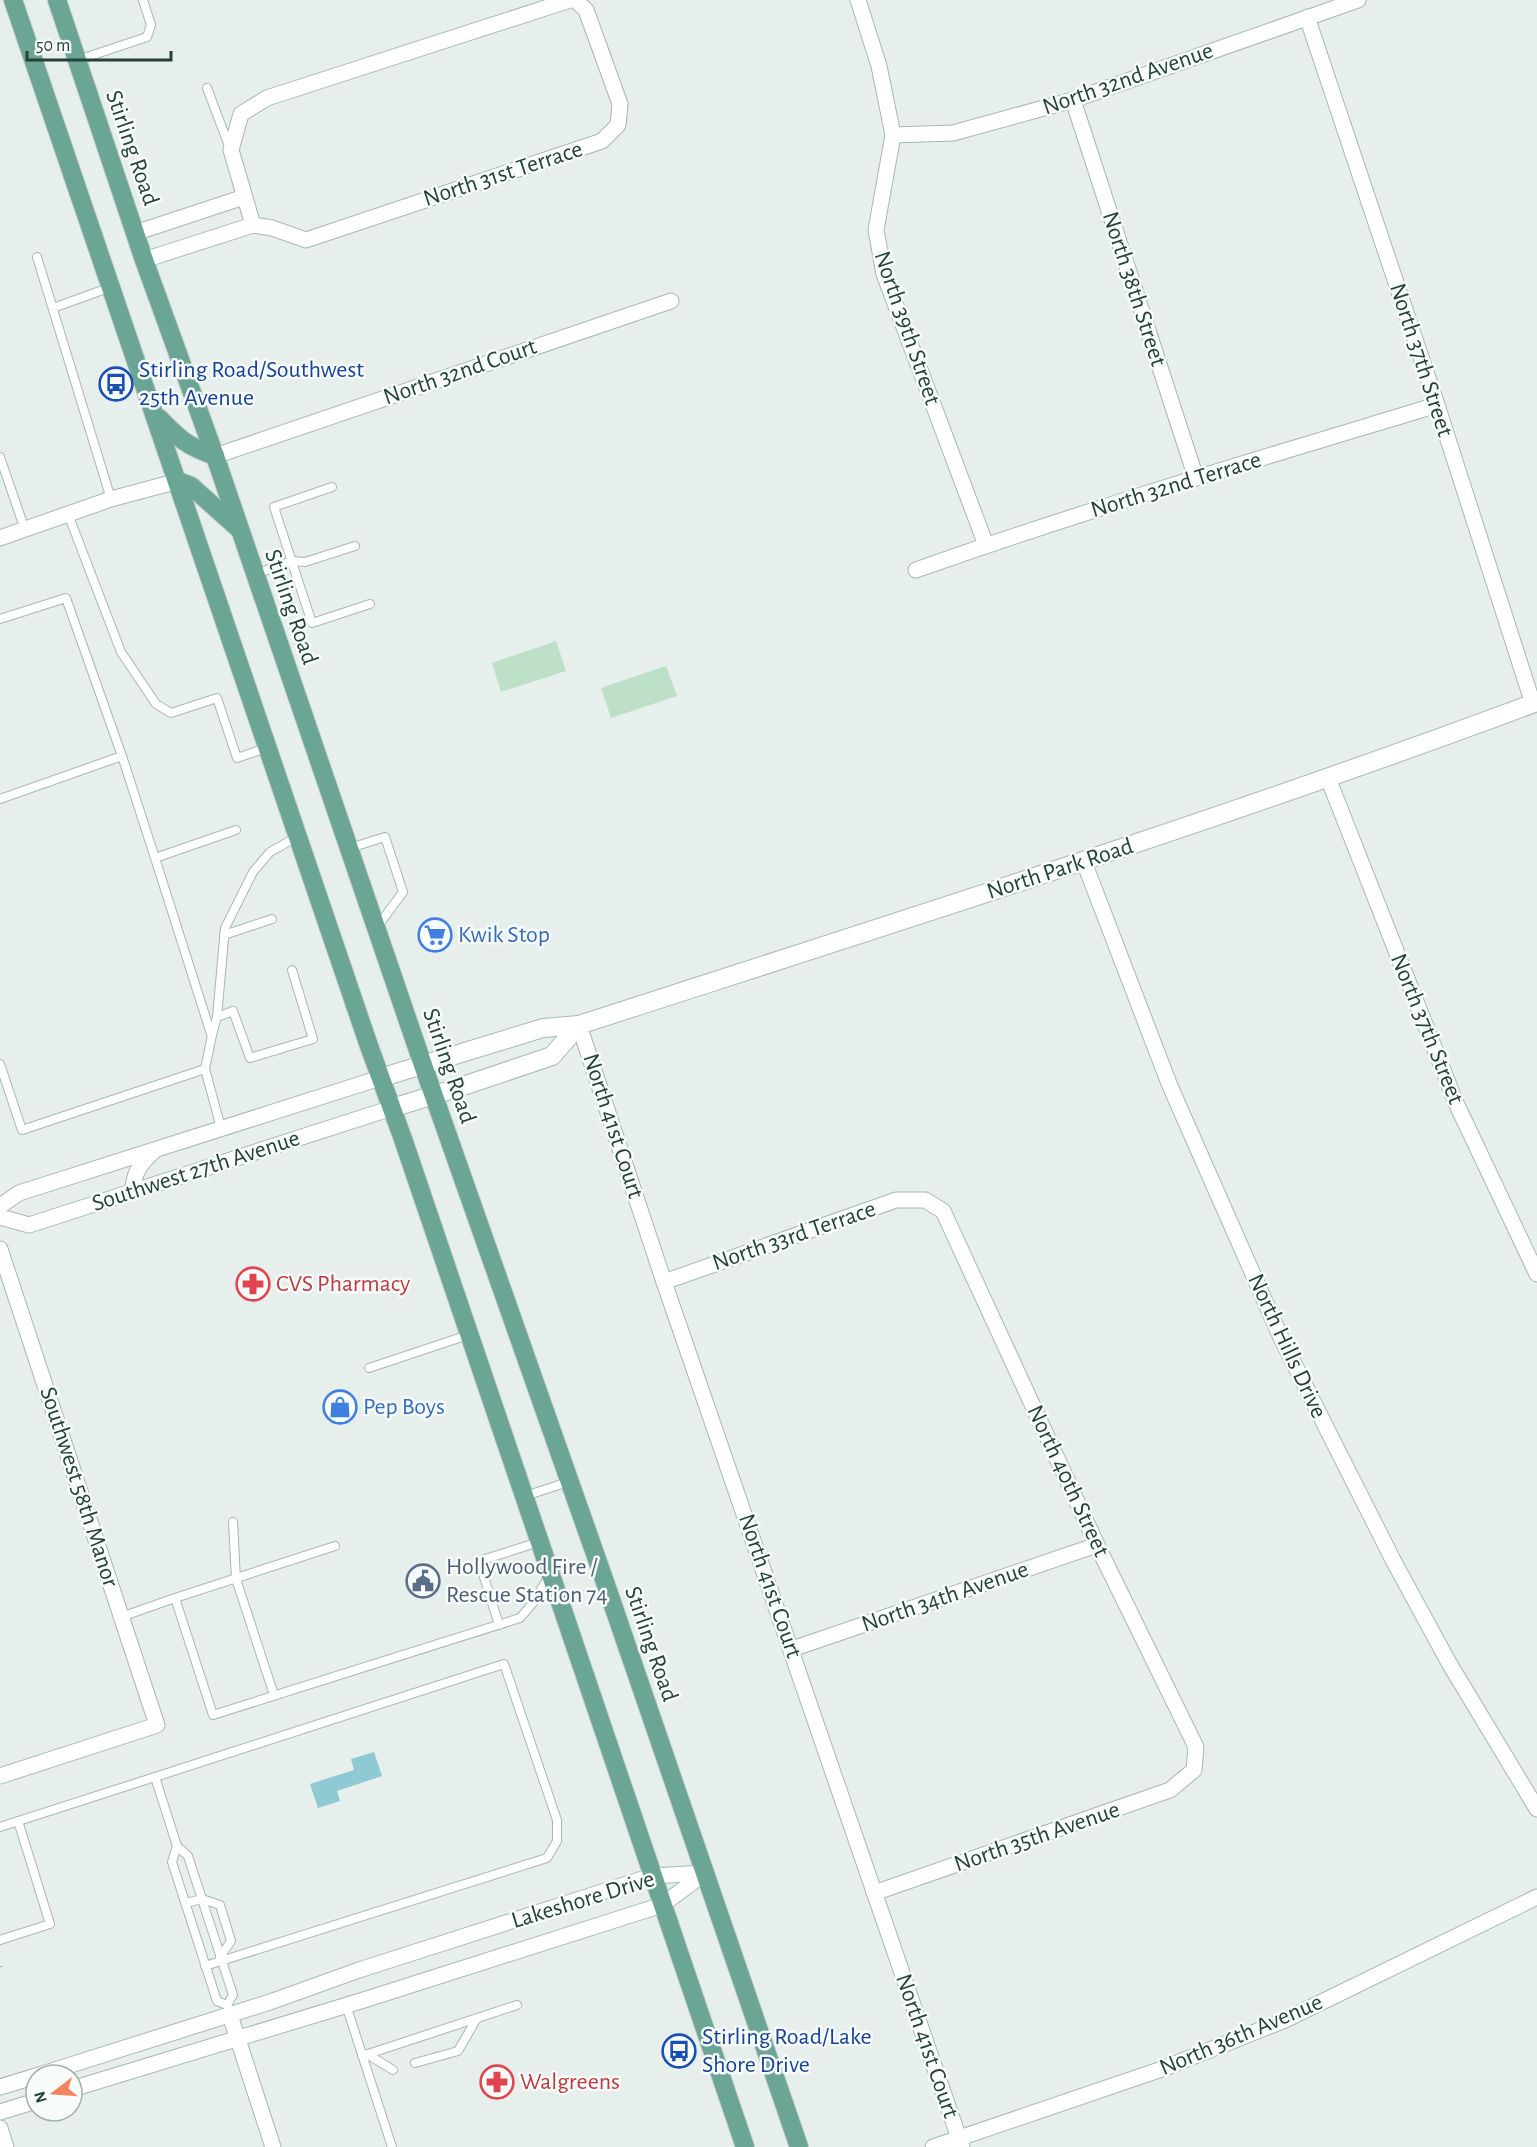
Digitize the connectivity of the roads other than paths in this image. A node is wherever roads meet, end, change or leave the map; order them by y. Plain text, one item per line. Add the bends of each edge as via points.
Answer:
1 (13, 0) edge
2 (57, 0) edge
3 (143, 0) edge
4 (570, 0) edge
5 (575, 0) edge
6 (858, 0) edge
7 (1358, 0) edge
8 (1307, 17) junction
9 (77, 60) junction
10 (207, 88) dead end
11 (1073, 100) junction
12 (893, 135) junction
13 (231, 150) junction
14 (244, 197) junction
15 (253, 225) junction
16 (135, 233) junction
17 (37, 257) dead end
18 (144, 260) junction
19 (111, 286) junction
20 (671, 301) dead end
21 (53, 308) junction
22 (1437, 405) junction
23 (155, 415) junction
24 (215, 456) junction
25 (0, 457) edge
26 (1196, 478) junction
27 (178, 481) junction
28 (332, 488) dead end
29 (111, 499) junction
30 (68, 514) junction
31 (25, 530) junction
32 (239, 530) junction
33 (0, 538) edge
34 (986, 545) junction
35 (355, 546) dead end
36 (292, 561) junction
37 (916, 570) dead end
38 (255, 574) junction
39 (370, 604) dead end
40 (0, 620) edge
41 (1535, 703) edge
42 (268, 747) junction
43 (122, 756) junction
44 (1328, 778) junction
45 (0, 799) edge
46 (236, 830) dead end
47 (298, 837) junction
48 (349, 849) junction
49 (155, 858) junction
50 (1084, 862) junction
51 (272, 919) dead end
52 (376, 929) junction
53 (224, 935) junction
54 (292, 970) dead end
55 (217, 1017) junction
56 (579, 1025) junction
57 (212, 1035) junction
58 (0, 1064) edge
59 (423, 1065) junction
60 (205, 1069) junction
61 (380, 1078) junction
62 (434, 1095) junction
63 (392, 1108) junction
64 (221, 1128) junction
65 (156, 1149) junction
66 (133, 1191) junction
67 (925, 1200) joint
68 (0, 1206) edge
69 (0, 1217) edge
70 (0, 1250) edge
71 (1537, 1274) edge
72 (664, 1282) junction
73 (469, 1334) junction
74 (369, 1368) dead end
75 (569, 1481) junction
76 (524, 1496) junction
77 (233, 1522) dead end
78 (540, 1542) junction
79 (1097, 1545) junction
80 (335, 1546) dead end
81 (550, 1573) junction
82 (236, 1579) junction
83 (175, 1598) junction
84 (122, 1617) junction
85 (500, 1625) junction
86 (792, 1649) junction
87 (274, 1695) junction
88 (1194, 1770) joint
89 (0, 1776) edge
90 (155, 1777) junction
91 (1537, 1809) edge
92 (18, 1821) junction
93 (0, 1827) edge
94 (177, 1846) junction
95 (705, 1873) junction
96 (652, 1876) junction
97 (874, 1893) junction
98 (1537, 1897) edge
99 (202, 1899) junction
100 (186, 1903) junction
101 (662, 1905) junction
102 (0, 1940) edge
103 (221, 1959) junction
104 (205, 1966) junction
105 (337, 1978) junction
106 (346, 2005) junction
107 (517, 2005) dead end
108 (228, 2010) junction
109 (477, 2018) junction
110 (237, 2039) junction
111 (364, 2055) junction
112 (73, 2063) edge
113 (415, 2063) dead end
114 (393, 2070) dead end
115 (24, 2079) edge
116 (84, 2085) edge
117 (0, 2087) edge
118 (24, 2105) edge
119 (0, 2112) edge
120 (0, 2128) edge
121 (961, 2143) edge
122 (6, 2147) edge
123 (273, 2147) edge
124 (392, 2147) edge
125 (745, 2147) edge
126 (799, 2147) edge
127 (933, 2147) edge

1 - 19 main road
2 - 9 main road, Stirling Road
3 - 9 lane via 151,25 147,37
4 - 13 street via 267,98 241,114
5 - 15 street, North 31st Terrace via 586,10 620,104 618,125 602,141 306,240
6 - 12 street, North 39th Street via 879,66
7 - 8 street, North 32nd Avenue
8 - 11 street, North 32nd Avenue
8 - 22 street, North 37th Street
9 - 16 main road, Stirling Road
10 - 13 lane
11 - 12 street, North 32nd Avenue via 953,133
11 - 26 street, North 38th Street
12 - 34 street, North 39th Street via 876,230 884,274
13 - 14 street
14 - 15 street
14 - 16 street
15 - 18 street
16 - 18 main road, Stirling Road
17 - 21 lane
18 - 24 main road, Stirling Road
19 - 21 lane
19 - 23 main road
20 - 24 street, North 32nd Court
21 - 29 lane
22 - 26 street, North 32nd Terrace
22 - 41 street, North 37th Street
23 - 24 main road via 180,440
23 - 27 main road
24 - 32 main road, Stirling Road
25 - 31 lane
26 - 34 street, North 32nd Terrace
27 - 29 street
27 - 32 main road via 191,486
27 - 42 main road
28 - 36 lane via 274,507
29 - 30 street
30 - 31 street
30 - 42 lane via 121,652 156,704 171,713 217,698 237,758
31 - 33 street
32 - 38 main road, Stirling Road
34 - 37 street, North 32nd Terrace
35 - 36 lane via 305,562
36 - 38 lane
36 - 39 lane via 312,622
38 - 48 main road, Stirling Road
40 - 43 lane via 66,598
41 - 44 street, North Park Road
42 - 47 main road
43 - 45 lane
43 - 49 lane
44 - 50 street, North Park Road
44 - 71 street, North 37th Street via 1456,1103
46 - 49 lane
47 - 53 lane via 270,852 253,872
47 - 61 main road
48 - 52 main road, Stirling Road
48 - 52 lane via 385,837 403,892
49 - 57 lane
50 - 56 street, North Park Road
50 - 91 street, North Hills Drive via 1170,1086 1282,1340 1398,1570
51 - 53 lane
52 - 59 main road, Stirling Road
53 - 55 lane
54 - 55 lane via 313,1039 250,1058 233,1011
55 - 57 lane
56 - 59 street, North Park Road via 543,1028
56 - 62 street via 552,1056
56 - 72 street, North 41st Court
57 - 60 lane
58 - 60 lane via 22,1130
59 - 61 street, North Park Road
59 - 62 main road, Stirling Road
60 - 64 lane
61 - 63 main road
61 - 64 street, Southwest 27th Avenue
62 - 63 street
62 - 75 main road, Stirling Road
63 - 66 street, Southwest 27th Avenue
63 - 73 main road
64 - 65 street, Southwest 27th Avenue
65 - 66 street via 141,1163 133,1178
65 - 68 street, Southwest 27th Avenue via 19,1193
66 - 69 street, Southwest 27th Avenue via 28,1225
67 - 72 street, North 33rd Terrace via 896,1200
67 - 79 street, North 40th Street via 943,1211
70 - 84 street, Southwest 58th Manor
72 - 86 street, North 41st Court
73 - 74 lane
73 - 76 main road
75 - 76 lane
75 - 95 main road, Stirling Road
76 - 78 main road
77 - 82 lane
78 - 81 main road
78 - 85 lane via 479,1561
79 - 86 street, North 34th Avenue
79 - 88 street, North 40th Street via 1196,1747
80 - 82 lane
81 - 85 lane via 520,1618
81 - 96 main road
82 - 83 lane
82 - 87 lane
83 - 84 lane
83 - 87 lane via 213,1715
84 - 89 street, Southwest 58th Manor via 157,1725
85 - 87 lane
86 - 97 street, North 41st Court
88 - 97 street, North 35th Avenue via 1170,1791
90 - 92 lane
90 - 94 lane
90 - 103 lane via 504,1664 557,1820 557,1841 547,1857
92 - 93 lane
92 - 102 lane via 50,1924
94 - 99 lane via 188,1856
94 - 100 lane via 172,1862
95 - 96 street, Lakeshore Drive
95 - 101 street, Lakeshore Drive
95 - 126 main road, Stirling Road
96 - 101 main road
96 - 105 street, Lakeshore Drive
97 - 121 street, North 41st Court
98 - 121 street, North 36th Avenue via 1285,2020
99 - 100 lane
99 - 103 lane
99 - 103 lane via 220,1905 231,1941
100 - 104 lane
101 - 106 street, Lakeshore Drive
101 - 125 main road
103 - 104 lane
103 - 108 lane via 233,1995
104 - 108 lane via 217,2001
105 - 106 street
105 - 108 street, Lakeshore Drive
106 - 110 street, Lakeshore Drive
106 - 111 lane
107 - 109 lane
108 - 110 street
108 - 112 street, Lakeshore Drive
109 - 111 lane
109 - 113 lane via 458,2051
110 - 116 street, Lakeshore Drive
110 - 123 street
111 - 114 lane
111 - 124 lane
115 - 117 street, Lakeshore Drive
118 - 119 street
120 - 122 street
121 - 127 street, North 36th Avenue

